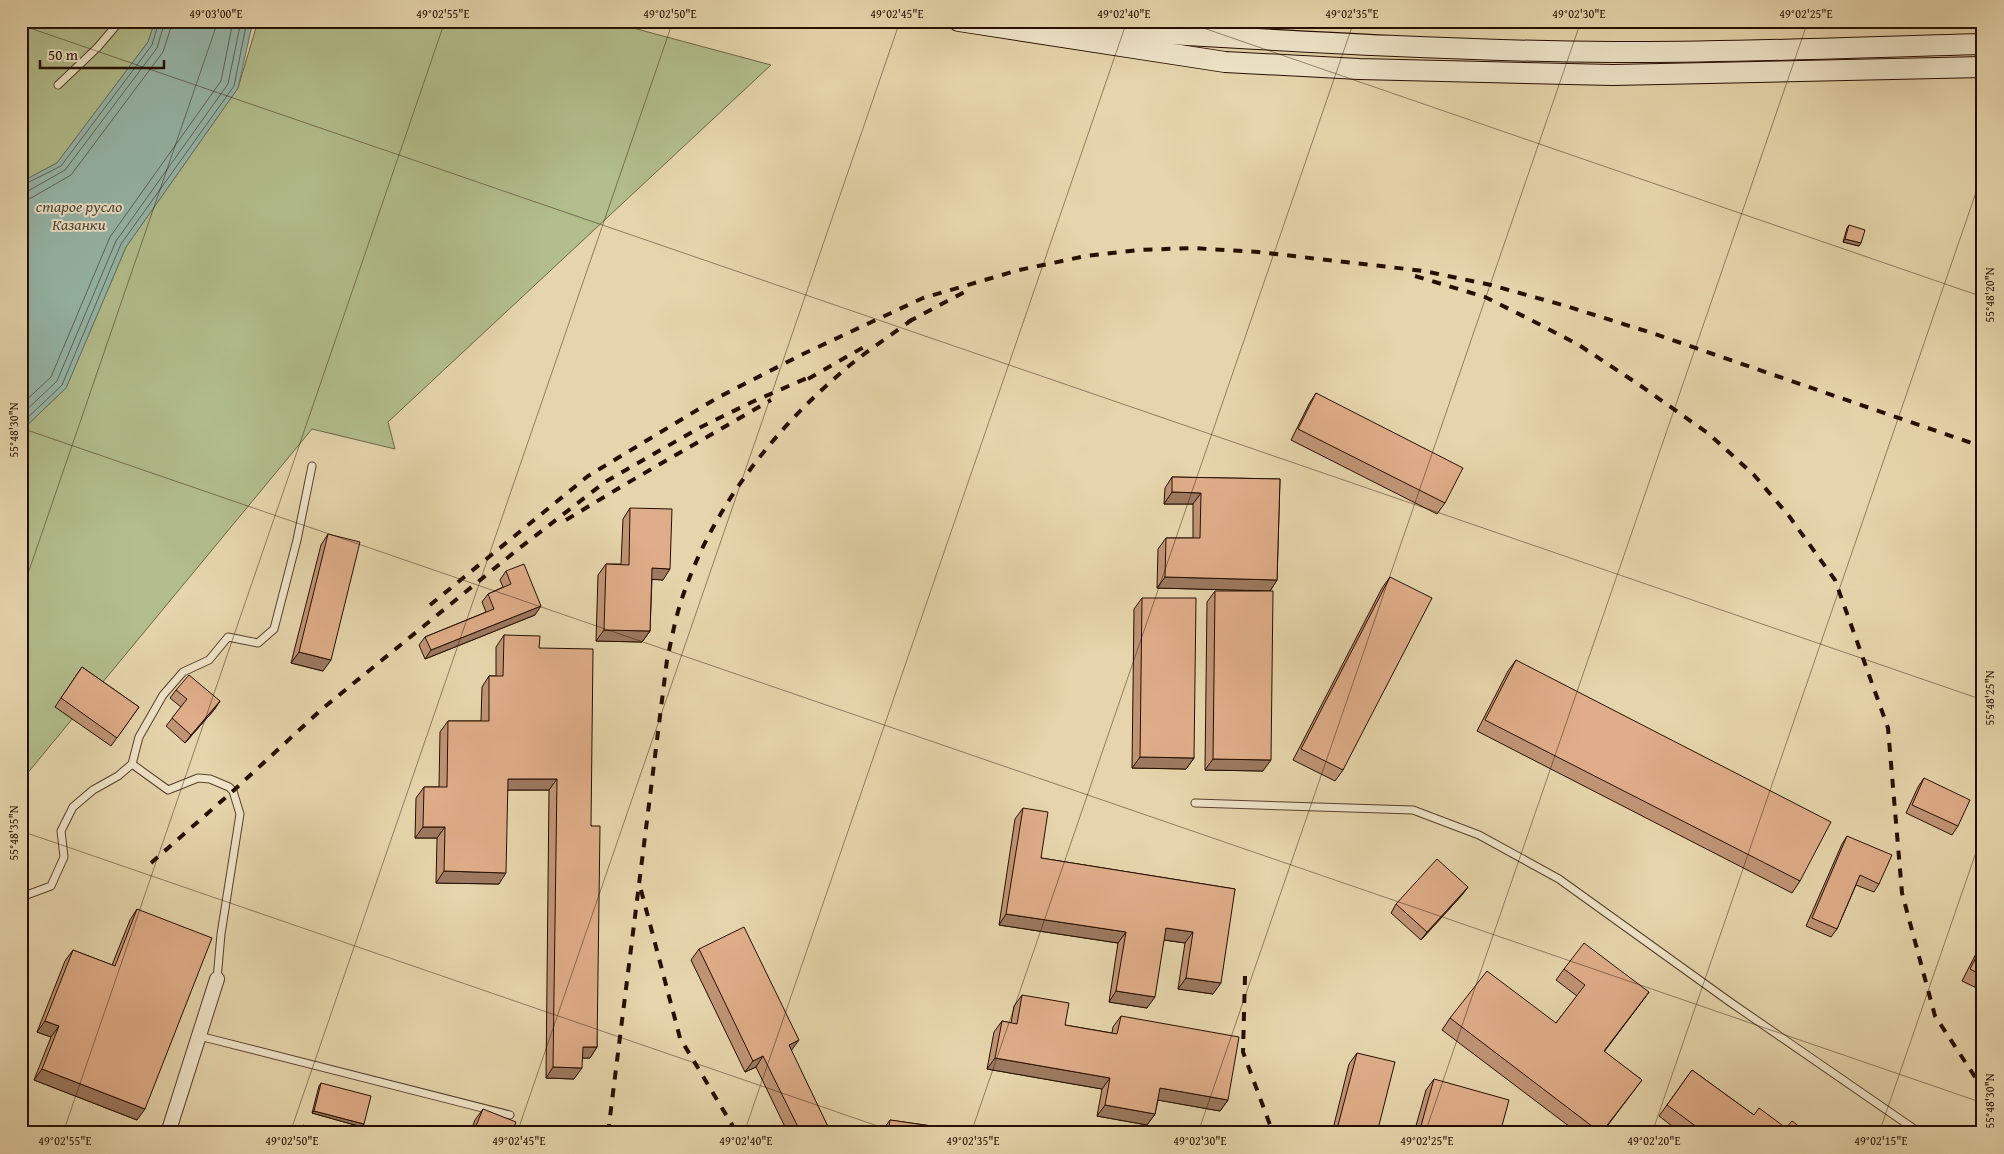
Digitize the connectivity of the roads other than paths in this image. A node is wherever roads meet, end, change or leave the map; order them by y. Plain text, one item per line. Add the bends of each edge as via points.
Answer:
1 (120, 21) edge
2 (959, 21) edge
3 (1983, 44) edge
4 (1983, 68) edge
5 (58, 85) dead end
6 (312, 466) dead end
7 (132, 764) junction
8 (1195, 803) dead end
9 (24, 896) dead end
10 (218, 979) joint
11 (199, 1036) junction
12 (510, 1115) dead end
13 (168, 1133) edge
14 (1920, 1133) edge

1 - 5 lane
2 - 3 main road via 1358,44 1525,50 1697,52
2 - 4 main road via 1225,62 1359,69 1613,75
6 - 7 lane via 274,628 258,643 228,637 209,660 183,672 163,695 139,738
7 - 9 lane via 73,807 61,831 64,857 51,886
7 - 10 lane via 168,790 198,778 210,779 233,792 240,814 227,888
8 - 14 lane via 1413,810 1479,835 1559,879
10 - 11 street
11 - 12 lane
11 - 13 street

